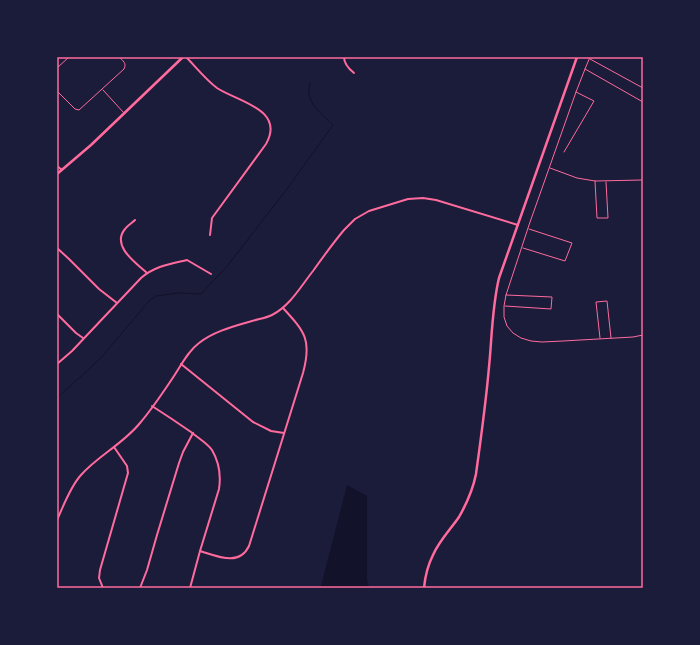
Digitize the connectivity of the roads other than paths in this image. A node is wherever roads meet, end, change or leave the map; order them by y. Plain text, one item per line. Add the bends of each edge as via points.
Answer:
1 (69, 57) edge
2 (119, 57) edge
3 (185, 57) edge
4 (344, 57) edge
5 (577, 57) edge
6 (590, 58) edge
7 (57, 68) edge
8 (584, 69) junction
9 (354, 73) dead end
10 (643, 88) edge
11 (102, 89) junction
12 (57, 91) edge
13 (576, 92) junction
14 (643, 102) edge
15 (124, 113) junction
16 (564, 152) dead end
17 (57, 166) edge
18 (550, 168) junction
19 (62, 170) junction
20 (57, 174) edge
21 (643, 180) edge
22 (595, 181) junction
23 (606, 181) junction
24 (135, 220) dead end
25 (518, 225) junction
26 (528, 229) junction
27 (210, 235) dead end
28 (522, 247) junction
29 (57, 248) edge
30 (147, 273) junction
31 (211, 274) dead end
32 (506, 295) junction
33 (117, 303) junction
34 (504, 306) junction
35 (283, 308) junction
36 (57, 314) edge
37 (643, 335) edge
38 (83, 338) junction
39 (611, 338) junction
40 (600, 339) junction
41 (57, 364) edge
42 (181, 364) junction
43 (152, 406) junction
44 (284, 433) junction
45 (193, 434) junction
46 (114, 447) junction
47 (57, 520) edge
48 (200, 551) junction
49 (103, 588) edge
50 (140, 588) edge
51 (190, 588) edge
52 (424, 588) edge

1 - 7 lane
2 - 11 lane via 126,66
3 - 15 street
3 - 27 street via 216,87 263,113 268,120 270,132 266,144 212,218
4 - 9 street via 347,67
5 - 25 street
6 - 8 lane
6 - 10 lane
8 - 13 lane
8 - 14 lane
11 - 12 lane via 79,110 75,110
11 - 15 lane
13 - 16 lane via 594,101
13 - 18 lane
15 - 19 street
17 - 19 street
18 - 22 lane
18 - 26 lane
19 - 20 street
21 - 23 lane
22 - 23 lane
22 - 23 lane via 597,218 608,218
24 - 30 street via 124,229 121,242 127,255
25 - 35 street via 428,198 408,199 373,209 348,226
25 - 52 street via 495,294 489,374 474,484 466,504 432,557 426,572
26 - 28 lane
26 - 28 lane via 572,243 565,261
28 - 32 lane
29 - 33 street
30 - 31 street via 160,266 187,260
30 - 33 street
32 - 34 lane
32 - 34 lane via 552,297 551,309
33 - 38 street
34 - 40 lane via 507,326 513,333 526,340 542,342
35 - 42 street via 266,318 235,326 206,338 194,347
35 - 44 street via 303,332 307,349 304,369
36 - 38 street
37 - 39 lane
38 - 41 street
39 - 40 lane
39 - 40 lane via 606,301 596,302
42 - 43 street
42 - 44 street via 253,422 271,431
43 - 45 street
43 - 46 street via 133,431
44 - 48 street via 248,550 233,559
45 - 48 street via 211,450 220,476 218,494
45 - 50 street via 179,463
46 - 47 street via 79,477
46 - 49 street via 127,466 128,473 100,570 99,578
48 - 51 street

